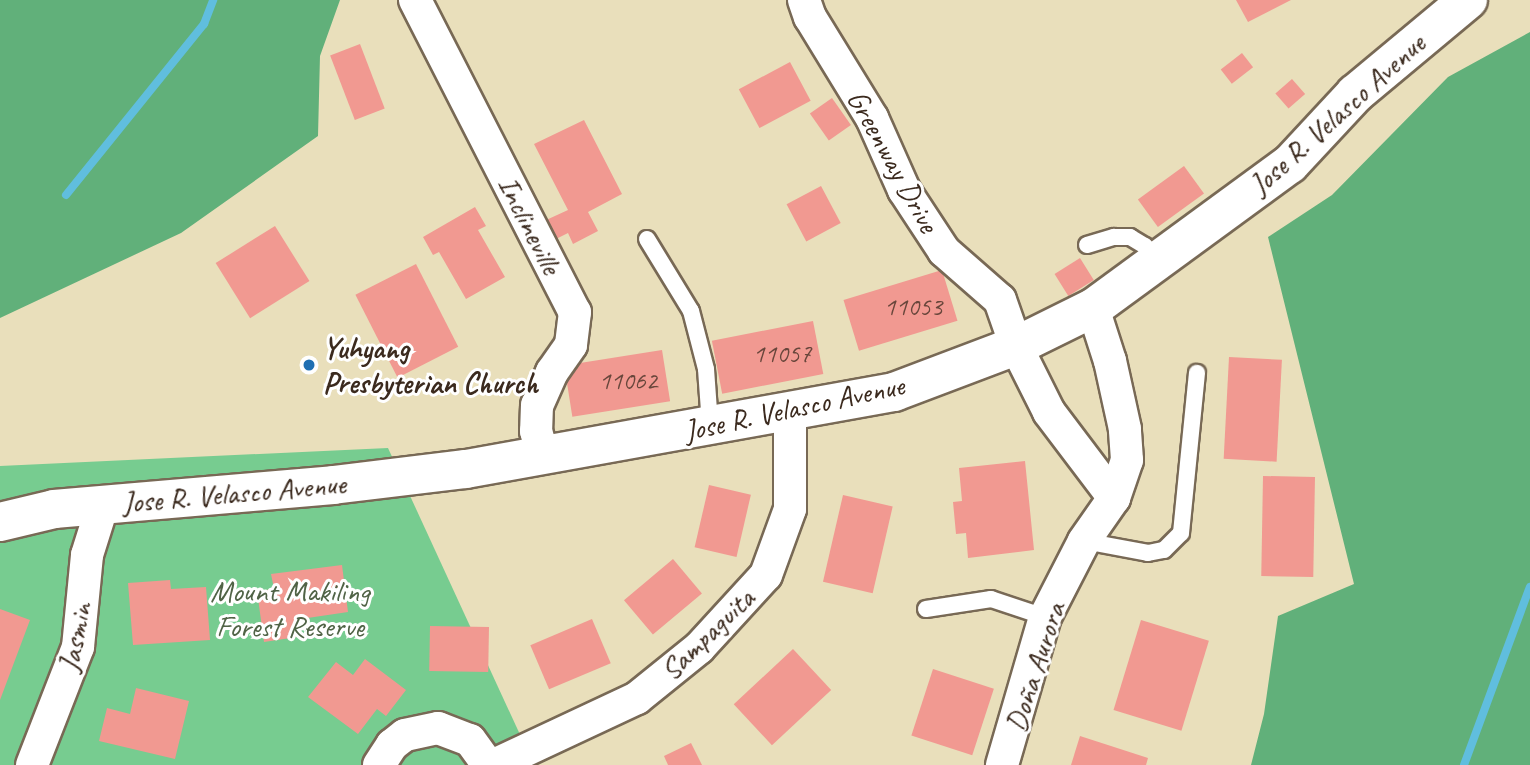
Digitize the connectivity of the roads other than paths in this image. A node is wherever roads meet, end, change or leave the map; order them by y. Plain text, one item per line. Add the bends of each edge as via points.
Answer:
1 (415, 0) edge
2 (804, 0) edge
3 (1468, 0) edge
4 (647, 239) dead end
5 (1087, 245) dead end
6 (1157, 262) junction
7 (1093, 308) junction
8 (1016, 346) junction
9 (1197, 373) dead end
10 (790, 410) junction
11 (710, 427) junction
12 (544, 455) junction
13 (1114, 498) junction
14 (103, 504) junction
15 (0, 522) edge
16 (1084, 541) junction
17 (926, 609) dead end
18 (1045, 617) junction
19 (32, 765) edge
20 (379, 765) edge
21 (488, 765) edge
22 (494, 765) edge
23 (1002, 765) edge

1 - 12 street, Inclineville via 575,312 572,345 552,372 537,405 536,431
2 - 8 street, Greenway Drive via 872,118 904,190 944,251 1000,300
3 - 6 main road, Jose R. Velasco Avenue via 1355,94 1290,164
4 - 11 lane via 691,312 706,369
5 - 6 lane via 1130,237 1145,246
6 - 7 main road, Jose R. Velasco Avenue
7 - 8 main road, Jose R. Velasco Avenue
7 - 13 street, Doña Aurora via 1125,429 1127,460
8 - 10 main road, Jose R. Velasco Avenue via 894,392
8 - 13 street via 1049,412
9 - 16 lane via 1181,533 1164,550 1148,553
10 - 11 main road, Jose R. Velasco Avenue
10 - 22 street, Sampaguita via 790,509 766,575 699,648 637,698
11 - 12 main road, Jose R. Velasco Avenue
12 - 14 main road, Jose R. Velasco Avenue via 333,485
13 - 16 street, Doña Aurora
14 - 15 main road, Jose R. Velasco Avenue via 54,509
14 - 19 street, Jasmin via 87,555 78,647
16 - 18 street, Doña Aurora
17 - 18 lane via 992,599
18 - 23 street, Doña Aurora
20 - 21 street via 405,735 438,728 470,740

